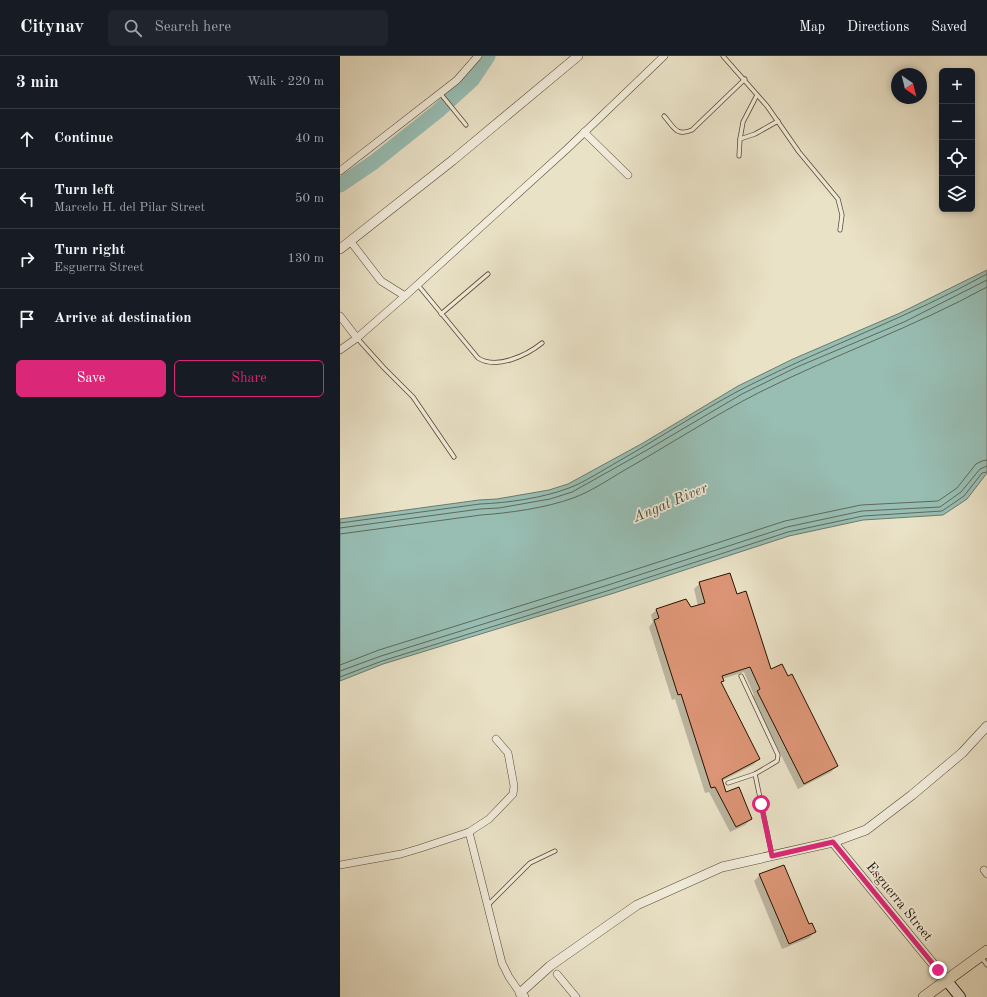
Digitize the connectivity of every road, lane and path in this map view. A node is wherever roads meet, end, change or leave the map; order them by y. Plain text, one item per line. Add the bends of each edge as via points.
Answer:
1 (478, 56) edge
2 (664, 56) edge
3 (723, 56) edge
4 (576, 57) edge
5 (745, 79) junction
6 (440, 93) junction
7 (757, 95) junction
8 (664, 116) dead end
9 (778, 121) junction
10 (466, 125) dead end
11 (584, 132) junction
12 (740, 138) junction
13 (739, 156) dead end
14 (340, 171) edge
15 (628, 175) dead end
16 (840, 230) dead end
17 (350, 242) junction
18 (340, 250) edge
19 (488, 274) dead end
20 (417, 284) junction
21 (405, 296) junction
22 (442, 314) junction
23 (340, 316) edge
24 (357, 338) junction
25 (542, 343) dead end
26 (340, 350) edge
27 (454, 457) dead end
28 (741, 676) dead end
29 (987, 726) edge
30 (496, 739) dead end
31 (754, 774) junction
32 (728, 783) dead end
33 (470, 832) junction
34 (833, 842) junction
35 (555, 851) dead end
36 (772, 856) junction
37 (340, 865) edge
38 (488, 905) junction
39 (985, 958) edge
40 (554, 971) junction
41 (947, 981) junction
42 (522, 995) edge
43 (576, 997) edge
44 (924, 997) edge
45 (960, 997) edge

1 - 6 street via 457,80
2 - 11 street
3 - 5 lane
4 - 17 street via 454,160
5 - 7 lane
5 - 8 lane via 692,130 678,132
6 - 10 lane
6 - 14 street
7 - 9 lane
7 - 12 lane via 743,122
9 - 12 lane via 755,134
9 - 16 lane via 838,199 842,216
11 - 15 street
11 - 20 street
12 - 13 lane
17 - 18 street
17 - 21 street via 381,281
19 - 22 lane
20 - 21 street
20 - 22 lane
21 - 24 street
22 - 25 lane via 484,362 494,363 522,357
23 - 24 street
24 - 26 street
24 - 27 lane via 413,397
28 - 31 lane via 778,755 777,761
29 - 34 street via 962,753 912,796 866,830
30 - 33 street via 508,753 513,794 488,819
31 - 32 lane
31 - 36 lane
33 - 37 street via 401,854
33 - 38 street
34 - 36 street
34 - 41 street, Esguerra Street
35 - 38 lane via 530,863
36 - 40 street via 722,867 637,905
38 - 42 street via 502,963
39 - 41 main road
40 - 42 street
40 - 43 street
41 - 44 main road
41 - 45 main road, Esguerra Street

